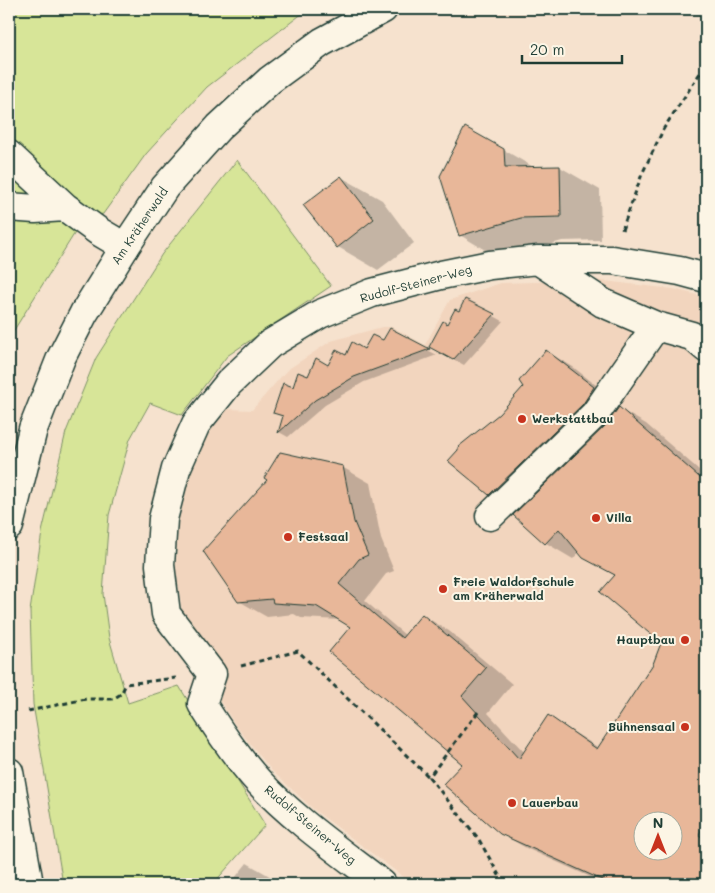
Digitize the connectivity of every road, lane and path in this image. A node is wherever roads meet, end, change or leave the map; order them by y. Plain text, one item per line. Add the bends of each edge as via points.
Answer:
1 (383, 9) edge
2 (706, 64) edge
3 (9, 155) edge
4 (9, 207) edge
5 (65, 207) junction
6 (125, 247) junction
7 (538, 260) junction
8 (612, 260) junction
9 (706, 278) edge
10 (656, 326) junction
11 (706, 348) edge
12 (490, 516) dead end
13 (9, 526) edge
14 (212, 674) junction
15 (28, 711) dead end
16 (478, 712) dead end
17 (9, 772) edge
18 (429, 777) junction
19 (29, 884) edge
20 (382, 884) edge
21 (504, 884) edge

1 - 6 street, Am Kräherwald via 322,42 270,80 219,127 165,187
2 - 8 path via 664,128 642,174
3 - 5 street
4 - 5 street via 35,210
5 - 6 street
6 - 13 street, Am Kräherwald via 84,312 61,358 33,429
7 - 8 street, Rudolf-Steiner-Weg
7 - 10 street via 603,302
7 - 14 street, Rudolf-Steiner-Weg via 441,275 372,293 320,314 270,344 230,383 196,424 176,469 163,519 160,564 166,614
8 - 9 street, Rudolf-Steiner-Weg
10 - 11 street via 692,336
10 - 12 street via 595,414
14 - 15 path via 126,684 121,694 113,699 86,699
14 - 18 path via 298,651
14 - 20 street, Rudolf-Steiner-Weg via 202,704 259,782 302,821
16 - 18 path
17 - 19 street
18 - 21 path via 478,838

